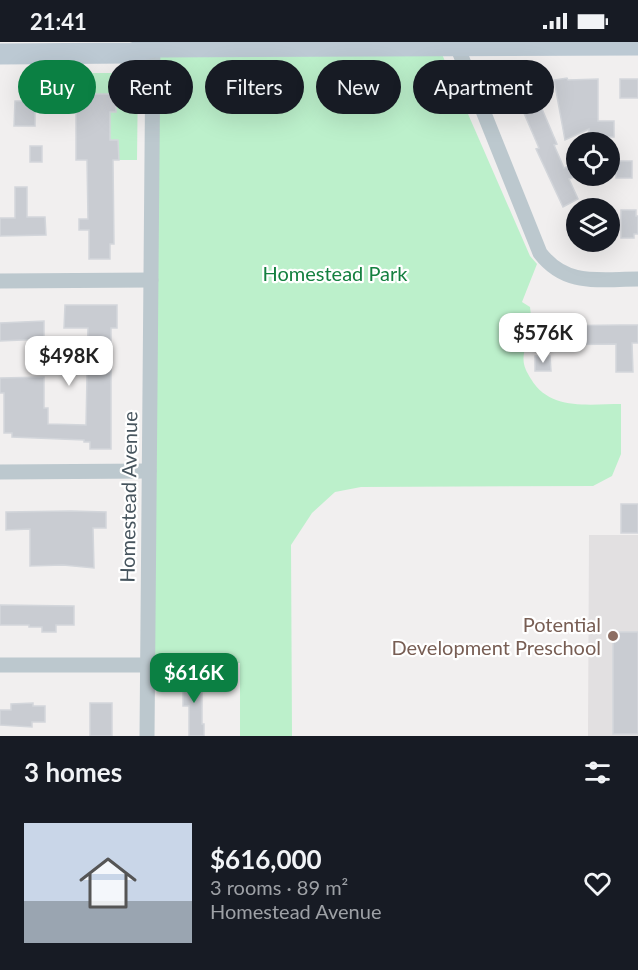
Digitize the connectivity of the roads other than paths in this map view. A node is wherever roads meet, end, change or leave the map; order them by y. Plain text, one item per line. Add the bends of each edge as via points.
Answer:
1 (153, 45) edge
2 (638, 45) edge
3 (457, 46) junction
4 (0, 54) edge
5 (638, 279) edge
6 (151, 280) junction
7 (0, 281) edge
8 (149, 471) junction
9 (0, 472) edge
10 (0, 665) edge
11 (147, 665) junction
12 (147, 736) edge

1 - 3 street
1 - 4 street via 132,53
1 - 6 street, Homestead Avenue
2 - 3 street
3 - 5 street via 540,253 549,265 577,279
6 - 7 street
6 - 8 street, Homestead Avenue
8 - 9 street
8 - 11 street, Homestead Avenue
10 - 11 street
11 - 12 street, Homestead Avenue

